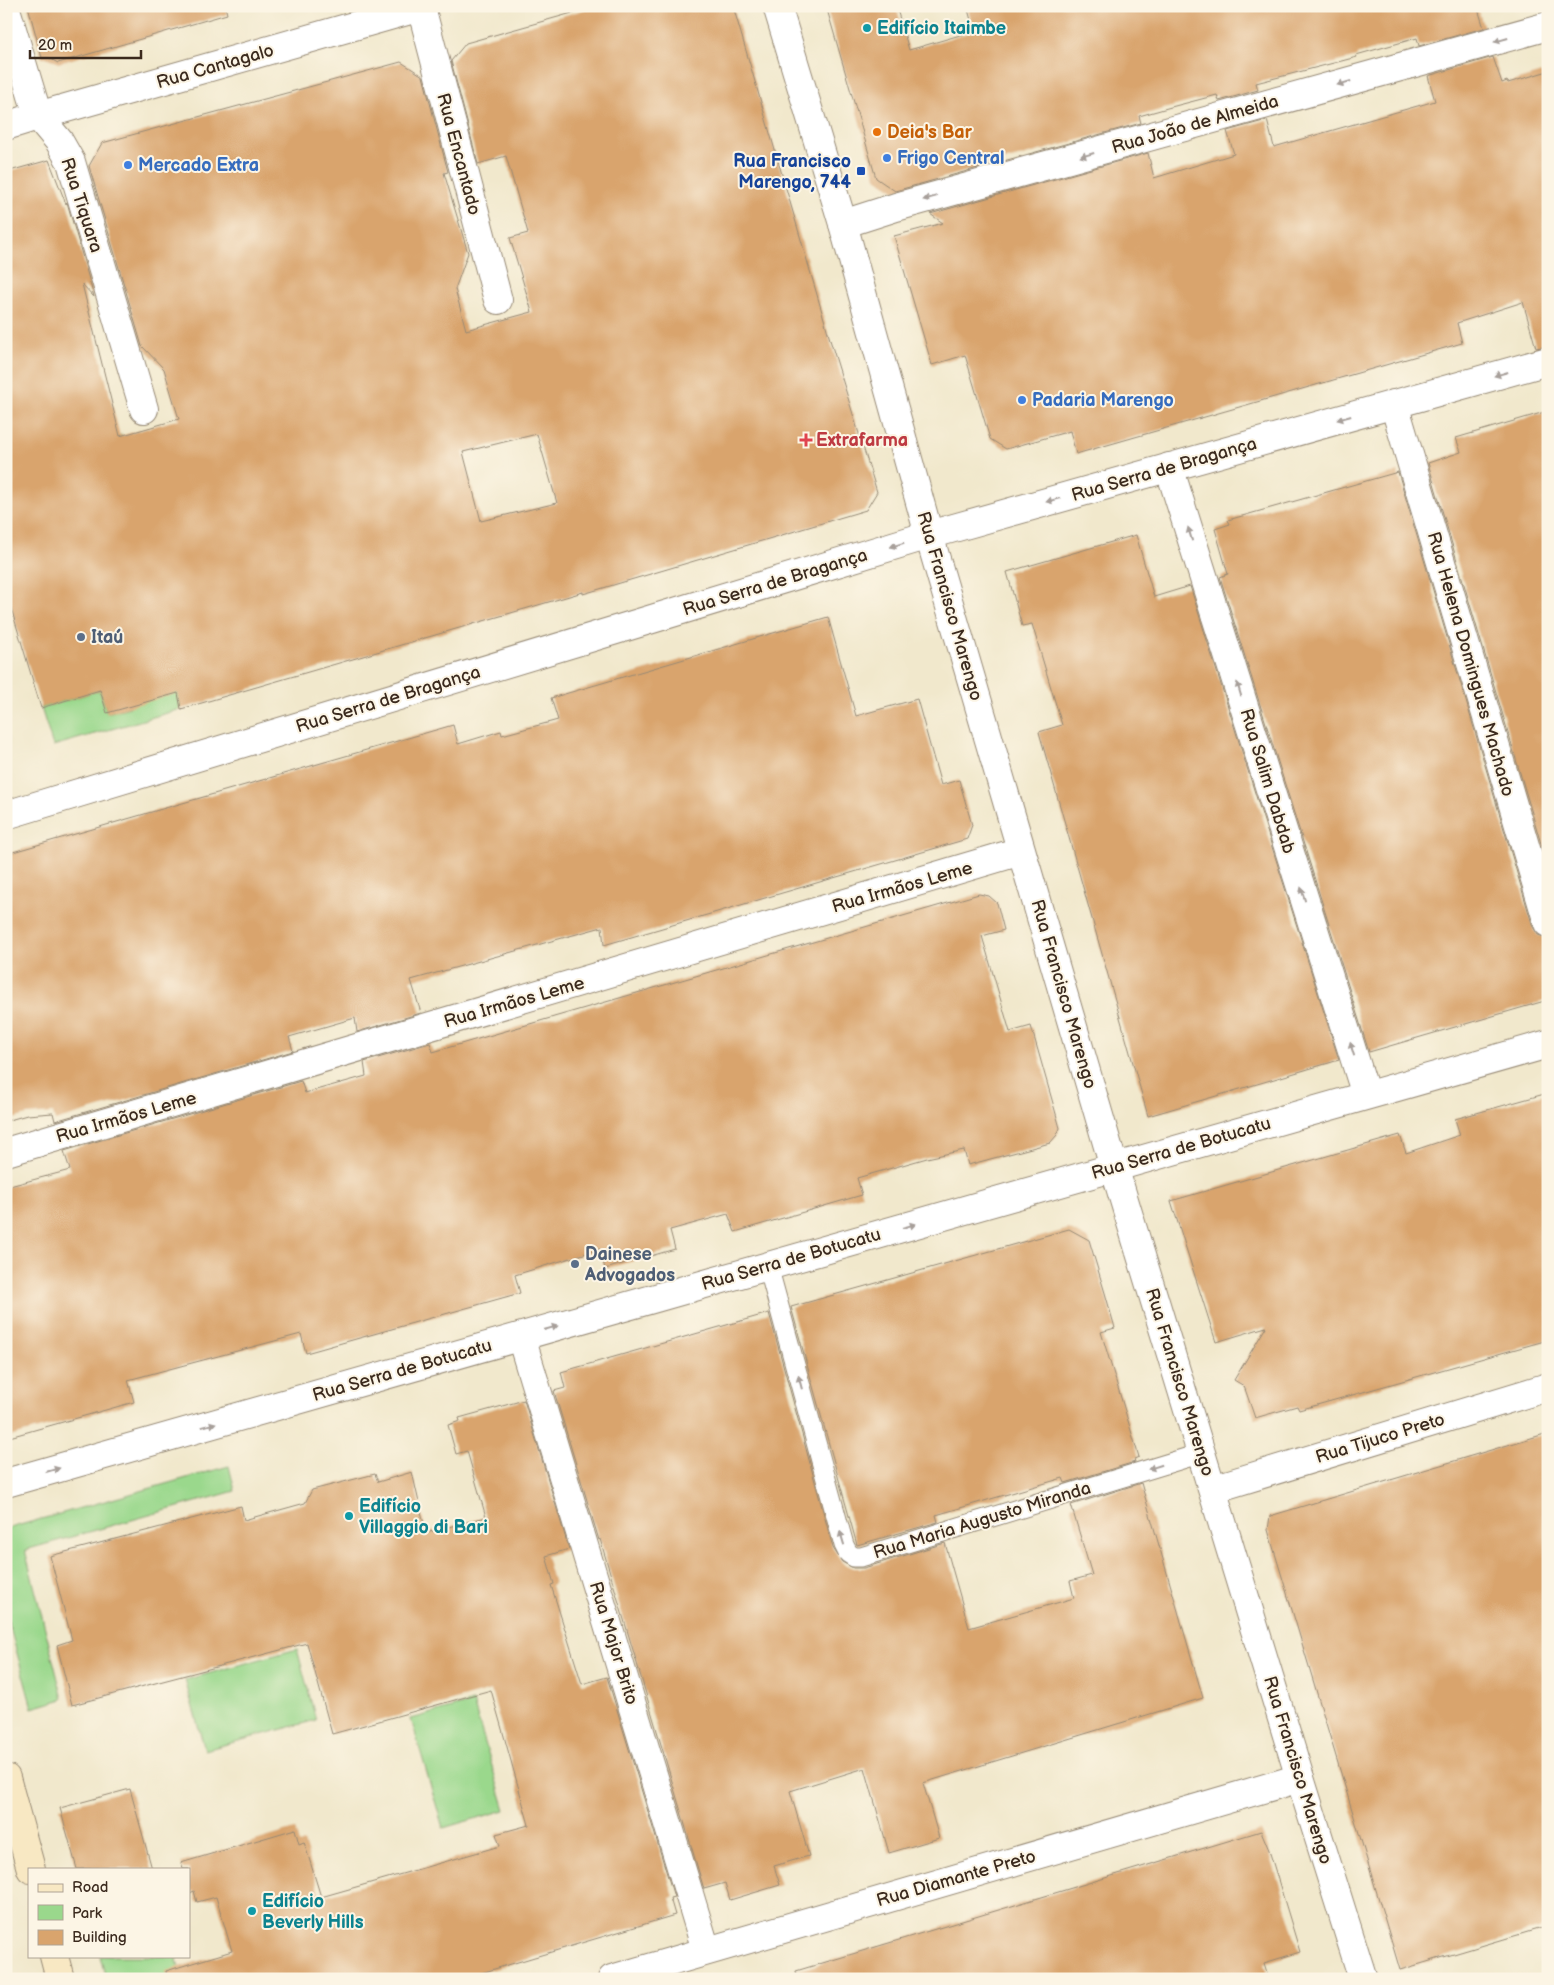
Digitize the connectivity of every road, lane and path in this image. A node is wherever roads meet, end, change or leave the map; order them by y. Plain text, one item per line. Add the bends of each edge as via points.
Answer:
1 (777, 6) edge
2 (422, 7) edge
3 (6, 9) edge
4 (1548, 26) edge
5 (38, 116) junction
6 (6, 126) edge
7 (844, 224) junction
8 (498, 300) dead end
9 (1548, 361) edge
10 (1394, 404) junction
11 (144, 409) dead end
12 (1169, 467) junction
13 (929, 535) junction
14 (6, 815) edge
15 (1022, 851) junction
16 (1548, 923) edge
17 (1548, 1044) edge
18 (1366, 1095) junction
19 (6, 1152) edge
20 (1114, 1168) junction
21 (768, 1266) junction
22 (521, 1336) junction
23 (1548, 1387) edge
24 (1202, 1453) junction
25 (6, 1483) edge
26 (1213, 1489) junction
27 (6, 1778) edge
28 (1300, 1778) junction
29 (31, 1868) edge
30 (706, 1950) junction
31 (55, 1958) edge
32 (60, 1979) edge
33 (612, 1979) edge
34 (1363, 1979) edge

1 - 7 street, Rua Francisco Marengo
2 - 5 street, Rua Cantagalo
2 - 8 street, Rua Encantado
3 - 5 street, Rua Tiquara
4 -> 7 street, Rua João de Almeida
5 - 6 street, Rua Cantagalo
5 - 11 street, Rua Tiquara via 60,141 71,162
7 - 13 street, Rua Francisco Marengo
9 -> 10 street, Rua Serra de Bragança
10 -> 12 street, Rua Serra de Bragança
10 - 16 street, Rua Helena Domingues Machado
12 -> 13 street, Rua Serra de Bragança
18 -> 12 street, Rua Salim Dabdab
13 -> 14 street, Rua Serra de Bragança
13 - 15 street, Rua Francisco Marengo
15 - 19 street, Rua Irmãos Leme
15 - 20 street, Rua Francisco Marengo
17 - 18 street, Rua Serra de Botucatu
18 - 20 street, Rua Serra de Botucatu
21 -> 20 street, Rua Serra de Botucatu
20 - 24 street, Rua Francisco Marengo
22 -> 21 street, Rua Serra de Botucatu
24 -> 21 lane, Rua Maria Augusto Miranda via 854,1557 844,1545
25 -> 22 street, Rua Serra de Botucatu
22 - 30 street, Rua Major Brito
23 - 26 street, Rua Tijuco Preto
24 - 26 street, Rua Francisco Marengo
26 - 28 street, Rua Francisco Marengo
27 - 29 main road
28 - 30 street, Rua Diamante Preto
28 - 34 street, Rua Francisco Marengo
30 - 33 street, Rua Diamante Preto
31 - 32 main road

